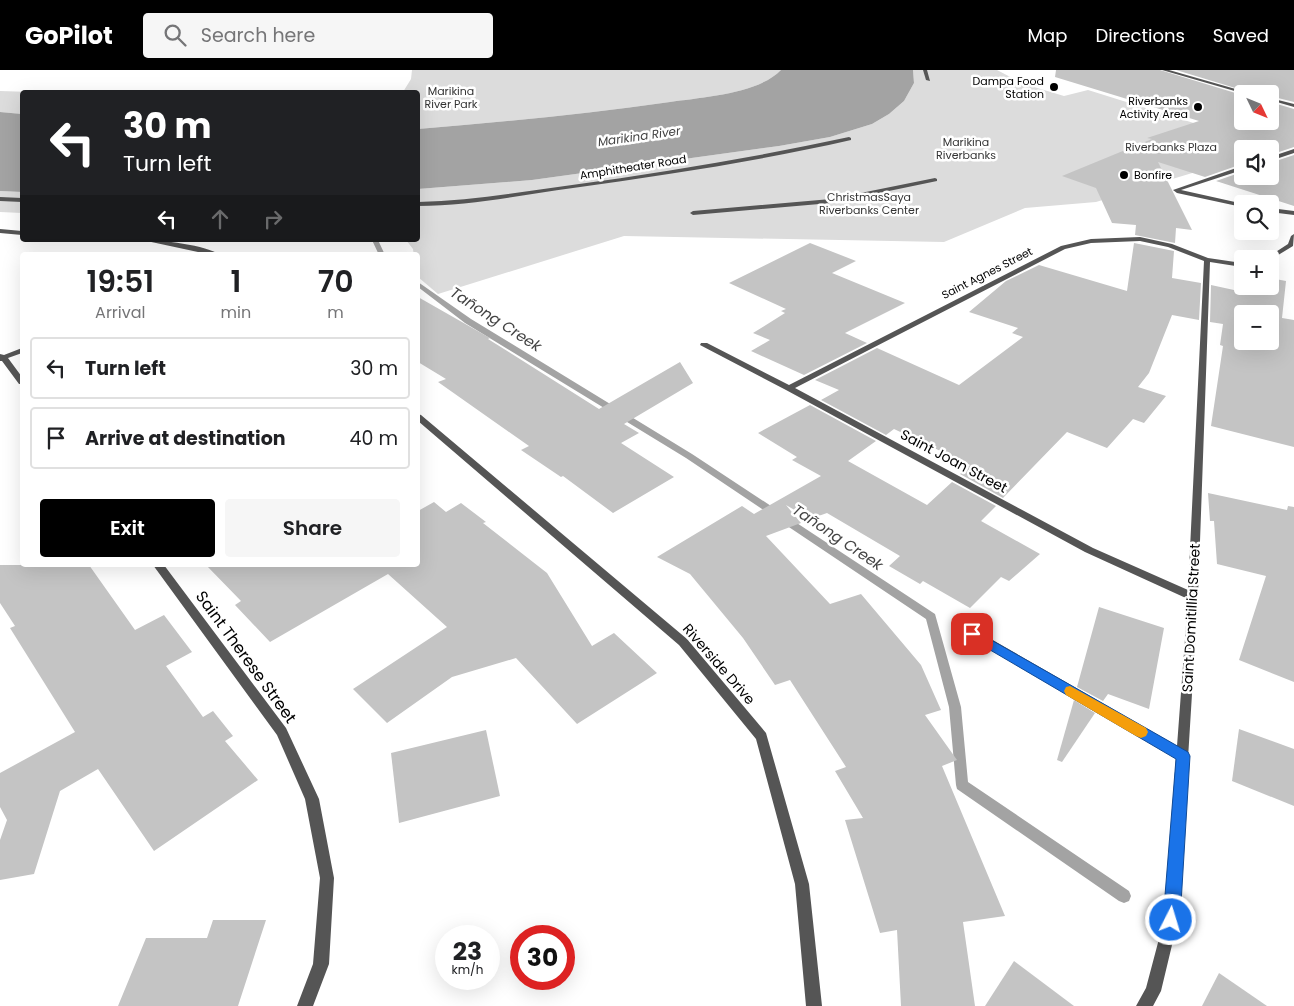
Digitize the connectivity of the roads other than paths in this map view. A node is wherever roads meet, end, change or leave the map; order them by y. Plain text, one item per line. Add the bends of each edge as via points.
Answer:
1 (925, 70) edge
2 (1164, 70) edge
3 (928, 80) dead end
4 (1234, 89) edge
5 (1279, 102) edge
6 (1294, 106) edge
7 (849, 139) dead end
8 (1294, 151) edge
9 (1279, 156) edge
10 (1234, 171) edge
11 (935, 180) dead end
12 (0, 199) edge
13 (20, 200) edge
14 (1234, 203) edge
15 (420, 204) edge
16 (1279, 211) edge
17 (693, 213) dead end
18 (1294, 213) edge
19 (0, 231) edge
20 (20, 233) edge
21 (1294, 236) edge
22 (157, 242) edge
23 (206, 252) edge
24 (1279, 252) edge
25 (1208, 260) junction
26 (1234, 263) edge
27 (704, 345) dead end
28 (20, 351) edge
29 (1, 358) edge
30 (20, 380) edge
31 (789, 388) junction
32 (420, 419) edge
33 (159, 567) edge
34 (1193, 597) junction
35 (972, 634) dead end
36 (1183, 756) junction
37 (305, 1006) edge
38 (814, 1006) edge
39 (1144, 1006) edge

1 - 3 street
2 - 4 street
5 - 6 street
7 - 15 street, Amphitheater Road via 600,182 446,204
8 - 9 street
10 - 14 street via 1176,190
11 - 17 street via 830,201
12 - 13 street
16 - 18 street
19 - 20 street
21 - 24 street via 1290,245
22 - 23 street
25 - 26 street
25 - 31 street, Saint Agnes Street via 1170,245 1140,239 1091,241 1062,247
25 - 34 street, Saint Domitillia Street
27 - 31 street, Saint Joan Street
28 - 29 street
29 - 30 street
31 - 34 street, Saint Joan Street via 1089,550
32 - 38 street, Riverside Drive via 683,642 762,737 802,884
33 - 37 street, Saint Therese Street via 282,732 312,799 327,878 321,964
34 - 36 street, Saint Domitillia Street
35 - 36 street
36 - 39 street, Saint Domitillia Street via 1171,920 1153,991

